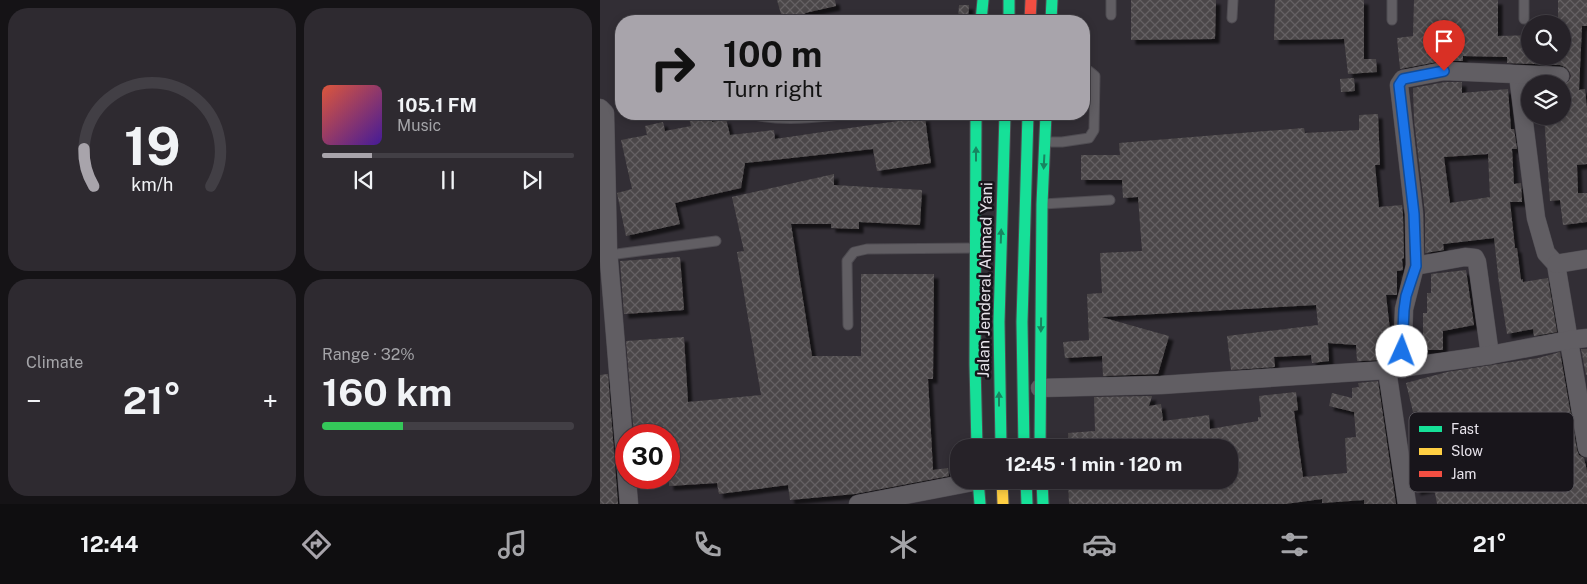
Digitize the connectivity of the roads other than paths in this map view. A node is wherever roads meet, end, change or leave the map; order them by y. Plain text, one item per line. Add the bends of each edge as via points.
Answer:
1 (983, 0) edge
2 (1009, 0) edge
3 (1031, 0) edge
4 (1052, 0) edge
5 (1111, 0) edge
6 (1233, 0) edge
7 (1392, 0) edge
8 (1524, 0) edge
9 (982, 15) edge
10 (1009, 15) edge
11 (1030, 15) edge
12 (1051, 15) edge
13 (1111, 15) dead end
14 (1524, 15) edge
15 (1232, 18) dead end
16 (1392, 20) dead end
17 (1090, 72) edge
18 (1518, 75) junction
19 (1521, 75) edge
20 (600, 108) edge
21 (976, 120) edge
22 (1005, 120) edge
23 (1028, 120) edge
24 (1046, 120) edge
25 (1045, 142) junction
26 (1110, 200) dead end
27 (1042, 204) junction
28 (716, 241) dead end
29 (976, 248) junction
30 (609, 255) junction
31 (1587, 259) edge
32 (1556, 264) junction
33 (1416, 266) junction
34 (848, 325) dead end
35 (1587, 338) edge
36 (1569, 340) junction
37 (1490, 355) junction
38 (1394, 370) junction
39 (1040, 388) junction
40 (977, 439) edge
41 (1001, 439) edge
42 (1024, 439) edge
43 (1040, 439) edge
44 (1587, 448) edge
45 (950, 486) edge
46 (979, 489) edge
47 (1002, 489) edge
48 (1026, 489) edge
49 (1042, 489) edge
50 (629, 504) edge
51 (858, 504) edge
52 (980, 504) edge
53 (1003, 504) edge
54 (1027, 504) edge
55 (1043, 504) edge
56 (1408, 504) edge

1 - 9 main road
2 - 10 main road
3 - 11 main road
4 - 12 main road
5 - 13 lane
6 - 15 lane
7 - 16 lane
8 - 14 lane
17 - 25 lane via 1095,76 1094,130 1089,138
18 - 19 street
18 - 32 street via 1536,218 1546,253
18 - 33 street via 1444,71 1403,79 1399,85 1414,214
20 - 30 street via 605,113
29 -> 21 main road, Jalan Jenderal Ahmad Yani
41 -> 22 main road, Jalan Jenderal Ahmad Yani via 999,302
23 - 42 main road via 1023,287
24 - 25 main road
25 -> 27 main road
26 - 27 lane
27 -> 39 main road
28 - 30 lane
29 - 34 lane via 867,249 854,252 847,262
29 - 40 main road, Jalan Jenderal Ahmad Yani
30 - 50 street
31 - 32 street
32 - 36 street
33 - 37 street via 1475,258
33 - 38 street via 1406,296
35 - 36 street
36 - 37 street
36 - 44 street
37 - 38 street
38 - 39 street via 1161,385
38 - 56 street
39 - 43 main road
45 - 51 street
46 - 52 main road
47 - 53 main road
48 - 54 main road
49 - 55 main road

